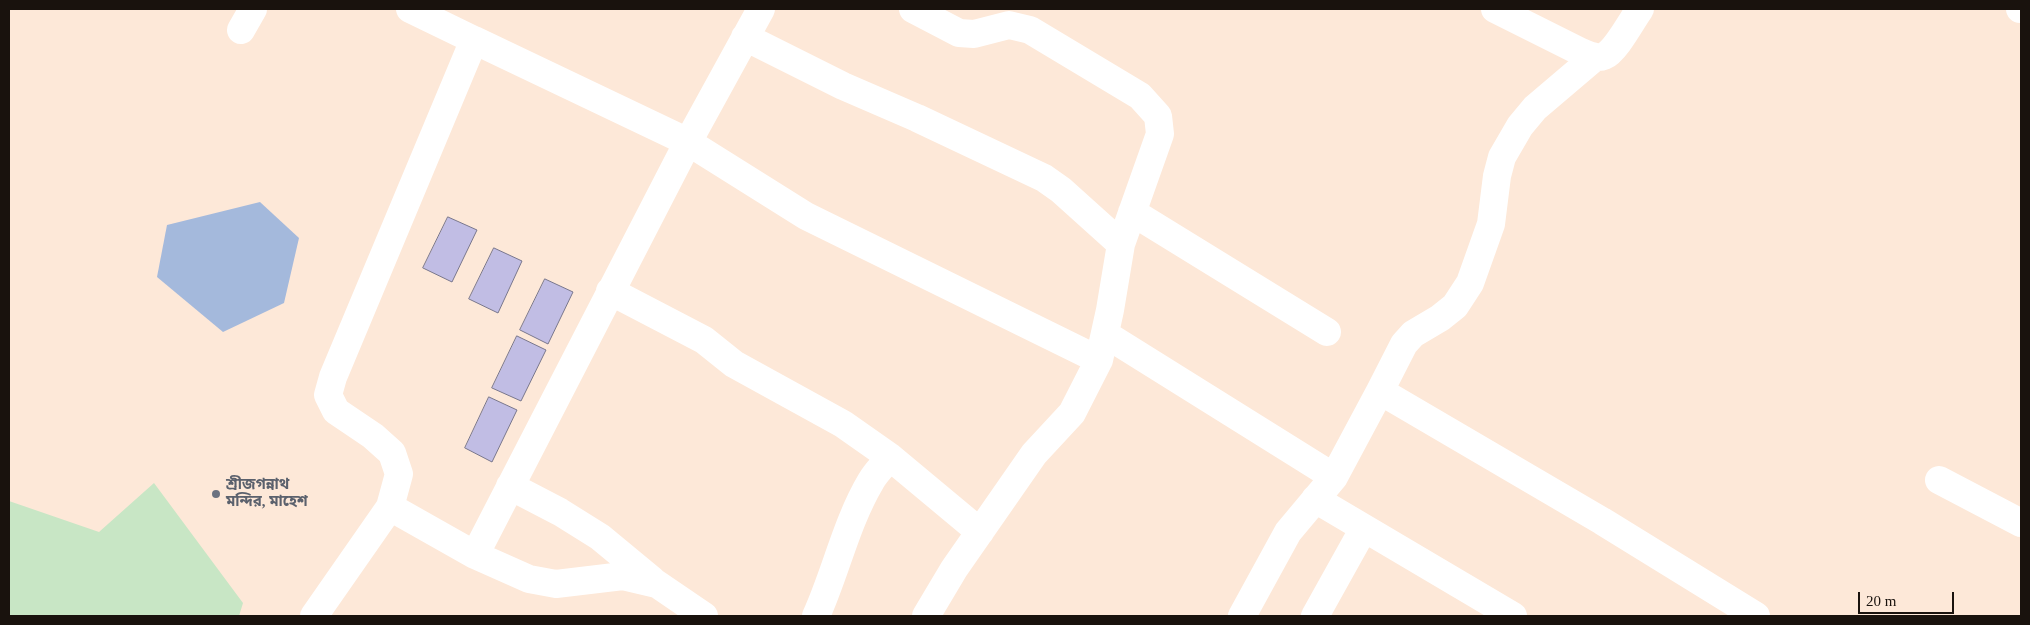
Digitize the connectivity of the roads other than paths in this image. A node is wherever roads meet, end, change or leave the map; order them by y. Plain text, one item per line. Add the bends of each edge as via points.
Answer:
1 (410, 9) edge
2 (761, 9) edge
3 (913, 9) edge
4 (1495, 9) edge
5 (1640, 9) edge
6 (745, 37) junction
7 (474, 40) junction
8 (1595, 57) junction
9 (688, 142) junction
10 (1132, 212) junction
11 (1121, 244) junction
12 (610, 291) junction
13 (1327, 332) dead end
14 (1105, 334) junction
15 (1099, 360) junction
16 (1380, 391) junction
17 (890, 457) junction
18 (1334, 477) junction
19 (1939, 480) dead end
20 (510, 486) junction
21 (1315, 499) junction
22 (390, 507) junction
23 (2021, 523) edge
24 (1364, 528) junction
25 (980, 532) junction
26 (475, 555) junction
27 (657, 584) junction
28 (314, 616) edge
29 (704, 616) edge
30 (816, 616) edge
31 (926, 616) edge
32 (1242, 616) edge
33 (1315, 616) edge
34 (1513, 616) edge
35 (1756, 616) edge

1 - 7 street
2 - 6 street
3 - 10 street via 959,33 974,34 1009,25 1030,30 1140,96 1158,116 1160,134
4 - 8 street
5 - 8 street via 1611,50 1604,56
6 - 9 street
6 - 11 street via 843,86 1044,178
7 - 9 street
7 - 22 street via 328,395 336,411 392,453 399,474
8 - 16 street via 1535,108 1520,126 1502,157 1490,224 1470,283 1455,306 1413,334 1404,344
9 - 12 street
9 - 15 street via 806,216
10 - 11 street
10 - 13 street
11 - 14 street
12 - 17 street via 704,340 734,364 843,424
12 - 20 street
14 - 15 street
14 - 18 street
15 - 25 street via 1072,413 1034,454
16 - 18 street
16 - 35 street
17 - 25 street
17 - 30 street via 871,481 849,527
18 - 21 street
19 - 23 street
20 - 26 street
20 - 27 street via 600,537
21 - 24 street
21 - 32 street via 1288,532
22 - 26 street
22 - 28 street
24 - 33 street
24 - 34 street
25 - 31 street
26 - 27 street via 528,579 556,584 623,576
27 - 29 street

